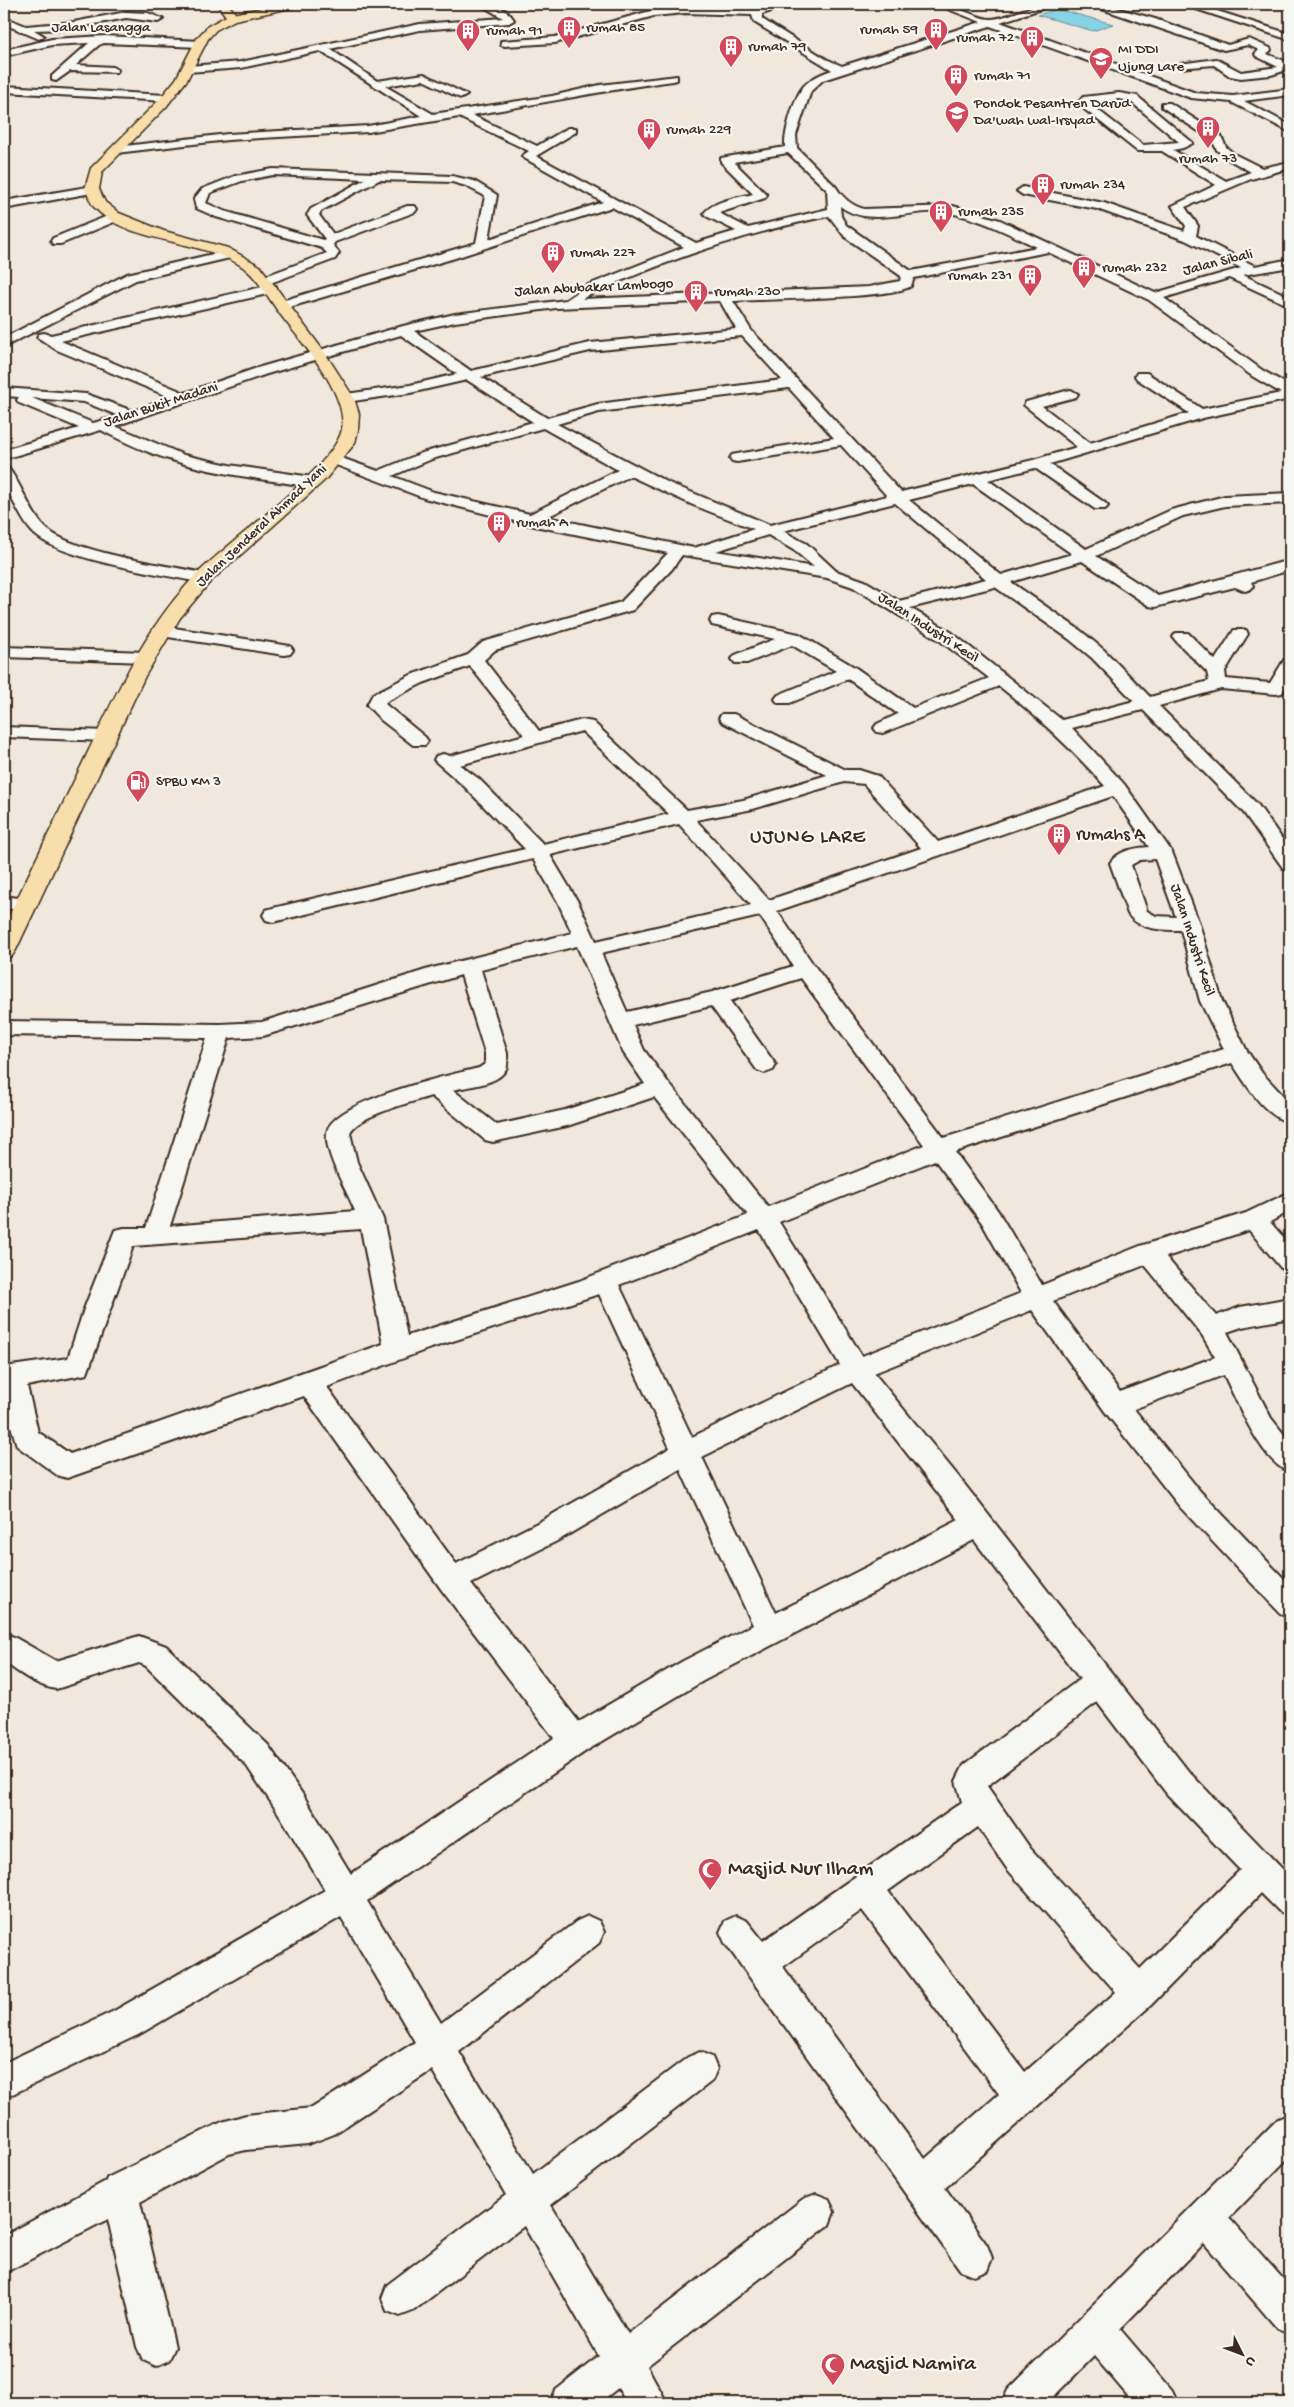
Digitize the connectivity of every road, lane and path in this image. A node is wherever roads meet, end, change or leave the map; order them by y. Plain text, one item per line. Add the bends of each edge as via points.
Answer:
1 (295, 4) edge
2 (484, 4) edge
3 (704, 4) edge
4 (784, 4) edge
5 (921, 4) edge
6 (940, 4) edge
7 (1048, 4) edge
8 (1092, 4) edge
9 (1186, 4) edge
10 (1231, 6) dead end
11 (905, 8) dead end
12 (233, 10) edge
13 (686, 10) junction
14 (757, 12) junction
15 (1213, 12) junction
16 (1224, 15) junction
17 (4, 20) edge
18 (990, 23) junction
19 (1176, 29) junction
20 (26, 30) junction
21 (1290, 37) edge
22 (98, 41) junction
23 (49, 42) junction
24 (505, 43) dead end
25 (200, 44) junction
26 (1290, 44) edge
27 (1290, 48) edge
28 (323, 49) junction
29 (4, 53) edge
30 (1183, 66) dead end
31 (1289, 66) edge
32 (67, 68) junction
33 (188, 68) junction
34 (113, 70) dead end
35 (841, 70) junction
36 (56, 78) dead end
37 (673, 78) dead end
38 (375, 84) junction
39 (4, 89) edge
40 (1290, 92) edge
41 (462, 95) dead end
42 (1201, 97) junction
43 (166, 98) junction
44 (1233, 99) junction
45 (1166, 105) junction
46 (1144, 106) junction
47 (460, 113) junction
48 (431, 118) junction
49 (1290, 129) edge
50 (572, 130) dead end
51 (791, 149) junction
52 (116, 150) junction
53 (537, 150) junction
54 (1167, 151) dead end
55 (1290, 165) edge
56 (1260, 172) junction
57 (377, 175) junction
58 (1223, 184) junction
59 (93, 190) junction
60 (1022, 191) dead end
61 (835, 196) junction
62 (612, 203) junction
63 (4, 205) edge
64 (411, 209) dead end
65 (833, 212) junction
66 (115, 217) junction
67 (745, 231) junction
68 (1189, 237) junction
69 (57, 241) dead end
70 (328, 242) junction
71 (482, 244) junction
72 (693, 247) junction
73 (1050, 248) junction
74 (230, 254) junction
75 (1290, 263) edge
76 (1267, 268) junction
77 (1254, 270) junction
78 (1230, 274) junction
79 (908, 275) junction
80 (1290, 276) edge
81 (268, 285) junction
82 (1154, 297) junction
83 (725, 298) junction
84 (1290, 302) edge
85 (572, 304) junction
86 (283, 305) junction
87 (32, 330) junction
88 (403, 330) junction
89 (745, 332) junction
90 (49, 340) junction
91 (4, 343) edge
92 (319, 356) junction
93 (469, 376) junction
94 (1142, 376) dead end
95 (793, 383) junction
96 (5, 393) edge
97 (1071, 394) dead end
98 (1290, 394) edge
99 (185, 398) junction
100 (346, 398) junction
101 (1200, 414) junction
102 (132, 416) junction
103 (544, 423) junction
104 (96, 426) junction
105 (846, 440) junction
106 (1088, 448) junction
107 (4, 455) edge
108 (737, 458) dead end
109 (333, 459) junction
110 (1038, 463) junction
111 (630, 470) junction
112 (4, 472) edge
113 (379, 476) junction
114 (975, 478) junction
115 (312, 482) junction
116 (898, 498) junction
117 (1290, 498) edge
118 (1100, 506) dead end
119 (530, 520) junction
120 (772, 529) junction
121 (686, 551) junction
122 (1084, 555) junction
123 (1290, 565) edge
124 (830, 574) junction
125 (204, 578) junction
126 (998, 581) junction
127 (898, 606) junction
128 (718, 621) dead end
129 (161, 631) junction
130 (1240, 634) dead end
131 (1182, 637) dead end
132 (793, 638) junction
133 (284, 650) dead end
134 (4, 652) edge
135 (146, 656) junction
136 (474, 658) junction
137 (741, 659) dead end
138 (1290, 664) edge
139 (850, 672) junction
140 (1217, 677) junction
141 (1002, 679) junction
142 (1283, 691) edge
143 (784, 699) dead end
144 (1146, 703) junction
145 (911, 715) junction
146 (728, 718) dead end
147 (1059, 726) junction
148 (883, 728) dead end
149 (4, 732) edge
150 (106, 736) junction
151 (535, 738) junction
152 (419, 741) dead end
153 (843, 776) junction
154 (1117, 788) junction
155 (683, 817) junction
156 (933, 849) junction
157 (539, 852) junction
158 (1162, 852) junction
159 (1290, 864) edge
160 (4, 902) edge
161 (26, 905) junction
162 (765, 908) junction
163 (273, 915) dead end
164 (1189, 924) junction
165 (587, 943) junction
166 (4, 950) edge
167 (469, 966) junction
168 (806, 969) junction
169 (716, 998) junction
170 (620, 1021) junction
171 (4, 1028) edge
172 (220, 1031) junction
173 (1237, 1053) junction
174 (765, 1065) dead end
175 (434, 1087) junction
176 (659, 1087) junction
177 (1290, 1115) edge
178 (940, 1148) junction
179 (1290, 1201) edge
180 (764, 1218) junction
181 (371, 1219) junction
182 (1254, 1219) junction
183 (155, 1237) junction
184 (1149, 1253) junction
185 (1290, 1260) edge
186 (605, 1281) junction
187 (1037, 1298) junction
188 (1290, 1308) edge
189 (1211, 1328) junction
190 (397, 1350) junction
191 (1231, 1362) junction
192 (856, 1369) junction
193 (9, 1378) edge
194 (310, 1383) junction
195 (1115, 1405) junction
196 (687, 1452) junction
197 (1290, 1462) edge
198 (978, 1524) junction
199 (451, 1580) junction
200 (1290, 1604) edge
201 (770, 1631) junction
202 (4, 1646) edge
203 (1100, 1682) junction
204 (575, 1741) junction
205 (982, 1806) junction
206 (1262, 1871) junction
207 (865, 1888) junction
208 (346, 1896) junction
209 (1290, 1900) edge
210 (588, 1932) dead end
211 (736, 1932) dead end
212 (760, 1963) junction
213 (1139, 1993) junction
214 (437, 2047) junction
215 (700, 2068) dead end
216 (4, 2081) edge
217 (1021, 2095) junction
218 (1290, 2131) edge
219 (922, 2185) junction
220 (120, 2191) junction
221 (528, 2198) junction
222 (816, 2212) dead end
223 (1205, 2217) junction
224 (4, 2255) edge
225 (974, 2258) dead end
226 (400, 2298) dead end
227 (1290, 2314) edge
228 (1096, 2328) junction
229 (156, 2347) dead end
230 (624, 2362) junction
231 (569, 2403) edge
232 (648, 2403) edge
233 (1021, 2403) edge
234 (1159, 2403) edge

1 - 12 highway
2 - 28 street via 506,15 509,20 414,28
3 - 13 street
4 - 14 street
5 - 11 street
6 - 18 street
7 - 18 street
8 - 19 street
9 - 15 street
10 - 15 street
12 - 25 highway via 212,28
13 - 14 street
13 - 24 street via 639,16 555,40
14 - 35 street via 759,22 822,62
15 - 16 street
16 - 19 street
16 - 21 street
17 - 20 street
18 - 35 street
18 - 42 street
19 - 31 street via 1228,48 1249,42 1270,48 1260,54
20 - 22 street via 74,25 119,15 158,18
20 - 23 street
22 - 23 street, Jalan Lasangga
22 - 25 street, Jalan Lasangga
22 - 32 street
23 - 29 street, Jalan Lasangga
25 - 33 highway
26 - 27 street via 1283,45
28 - 33 street via 234,66
28 - 38 street
30 - 31 street via 1216,62 1241,75 1271,72
32 - 34 street
32 - 36 street
33 - 43 highway
35 - 51 street via 815,80 806,90 790,135
37 - 47 street
38 - 41 street via 424,77
38 - 48 street
39 - 43 street
40 - 44 street
42 - 44 street
42 - 45 street
43 - 52 highway
44 - 49 street
45 - 46 street
45 - 56 street via 1217,138 1221,148 1230,156
46 - 46 street via 1187,142 1179,146 1141,149 1082,103 1087,99 1125,96
47 - 48 street
47 - 53 street
48 - 52 street via 368,129 228,138
50 - 53 street
51 - 61 street
51 - 67 street via 725,160 761,194 718,206 710,213
52 - 59 highway via 96,171
53 - 62 street via 528,156
54 - 58 street
55 - 56 street
56 - 58 street
57 - 70 street via 317,209 314,215
57 - 70 street via 272,172 240,178 206,191 200,199 200,205 220,214
57 - 71 street via 452,179 484,190 491,195
58 - 68 street via 1178,206 1192,226
59 - 63 street
59 - 66 highway, Jalan Jenderal Ahmad Yani via 98,204
60 - 68 street via 1100,206
61 - 65 street
61 - 73 street via 863,213 961,211
62 - 71 street
62 - 72 street
64 - 70 street
65 - 67 street
65 - 79 street via 844,229
66 - 69 street
66 - 74 highway, Jalan Jenderal Ahmad Yani
67 - 72 street
68 - 77 street
70 - 81 street via 333,252 331,256
71 - 86 street
72 - 85 street via 588,290 573,299
73 - 79 street
73 - 82 street
74 - 81 highway, Jalan Jenderal Ahmad Yani via 250,265
74 - 87 street via 132,277
75 - 76 street, Jalan Sibali
76 - 77 street, Jalan Sibali
76 - 80 street
77 - 78 street, Jalan Sibali
78 - 82 street, Jalan Sibali
78 - 84 street
79 - 83 street, Jalan Abubakar Lambogo via 906,283 889,289
81 - 86 highway, Jalan Jenderal Ahmad Yani
81 - 90 street
82 - 98 street via 1256,373
83 - 85 street, Jalan Abubakar Lambogo
83 - 89 street
85 - 88 street, Jalan Abubakar Lambogo via 484,313
86 - 92 highway, Jalan Jenderal Ahmad Yani
87 - 90 street
87 - 91 street
88 - 92 street, Jalan Abubakar Lambogo
88 - 93 street
89 - 93 street via 590,347
89 - 95 street
90 - 99 street
92 - 99 street, Jalan Bukit Madani via 262,371
92 - 100 highway, Jalan Jenderal Ahmad Yani
93 - 100 street
93 - 103 street
94 - 101 street
95 - 103 street via 608,406
95 - 105 street
96 - 102 street via 86,398
96 - 104 street
97 - 106 street via 1031,405
98 - 101 street
99 - 102 street, Jalan Bukit Madani
100 - 109 highway, Jalan Jenderal Ahmad Yani via 351,414 350,430 346,443
101 - 106 street
102 - 104 street, Jalan Bukit Madani
103 - 111 street
103 - 113 street via 427,456
104 - 107 street, Jalan Bukit Madani
104 - 115 street via 177,457 233,470
105 - 108 street
105 - 116 street
106 - 110 street
109 - 113 street, Jalan Industri Kecil
109 - 115 highway, Jalan Jenderal Ahmad Yani
110 - 114 street
110 - 118 street
111 - 119 street
111 - 120 street via 698,502
112 - 125 street via 21,498 26,513 41,533 53,542
113 - 119 street, Jalan Industri Kecil via 444,500
114 - 116 street
114 - 122 street
115 - 125 highway, Jalan Jenderal Ahmad Yani
116 - 120 street
116 - 126 street
117 - 122 street via 1225,501 1177,513
119 - 121 street, Jalan Industri Kecil
120 - 121 street
120 - 124 street
121 - 124 street, Jalan Industri Kecil
121 - 136 street via 666,566 627,606 489,646
122 - 123 street via 1155,602 1242,583
122 - 126 street
124 - 127 street, Jalan Industri Kecil via 859,584
125 - 129 highway, Jalan Jenderal Ahmad Yani
126 - 127 street
126 - 144 street via 1084,641
127 - 141 street, Jalan Industri Kecil
128 - 132 street
129 - 133 street
129 - 135 highway, Jalan Jenderal Ahmad Yani
130 - 140 street
131 - 140 street
132 - 137 street
132 - 139 street
134 - 135 street
135 - 150 highway, Jalan Jenderal Ahmad Yani
136 - 151 street
136 - 152 street via 417,679 378,698 376,704 387,716
138 - 142 street
139 - 143 street
139 - 145 street
140 - 142 street
140 - 144 street via 1210,687
141 - 145 street
141 - 147 street, Jalan Industri Kecil
144 - 147 street
144 - 159 street via 1251,809
145 - 148 street
146 - 153 street
147 - 154 street, Jalan Industri Kecil
149 - 150 street
150 - 161 highway, Jalan Jenderal Ahmad Yani
151 - 155 street via 587,726
151 - 157 street via 445,762 472,783
153 - 155 street via 746,804
153 - 156 street via 870,780
154 - 156 street
154 - 158 street, Jalan Industri Kecil
155 - 157 street
155 - 162 street
156 - 162 street
157 - 163 street
157 - 165 street
158 - 164 street, Jalan Industri Kecil
158 - 164 street via 1136,854 1120,863 1138,914 1154,922
160 - 161 street
161 - 166 highway, Jalan Jenderal Ahmad Yani
162 - 165 street
162 - 168 street
164 - 173 street, Jalan Industri Kecil via 1211,1002
165 - 167 street
165 - 170 street
167 - 172 street via 270,1027
167 - 175 street via 496,1053 496,1067 486,1074
168 - 169 street
168 - 178 street
169 - 170 street
169 - 174 street
170 - 176 street via 634,1052
171 - 172 street
172 - 183 street
173 - 177 street, Jalan Industri Kecil via 1254,1079
173 - 178 street
175 - 176 street via 493,1134 567,1118
175 - 181 street via 354,1116 338,1131 340,1147
176 - 180 street
178 - 180 street
178 - 187 street via 990,1217
179 - 182 street
180 - 186 street
180 - 192 street
181 - 183 street
181 - 190 street
182 - 184 street
182 - 185 street
183 - 193 street via 124,1237 78,1366
184 - 187 street
184 - 189 street
186 - 190 street
186 - 196 street
187 - 192 street
187 - 195 street
188 - 189 street via 1240,1316
189 - 191 street
190 - 194 street
191 - 195 street
191 - 197 street via 1262,1426
192 - 196 street
192 - 198 street
193 - 194 street via 26,1438 67,1468
194 - 199 street
195 - 200 street via 1190,1498
196 - 199 street via 548,1531
196 - 201 street
198 - 201 street
198 - 203 street
199 - 204 street
201 - 204 street via 676,1680
202 - 208 street via 48,1674 56,1675 139,1649 156,1656 257,1755
203 - 205 street via 975,1775 971,1781 972,1790
203 - 206 street via 1178,1783
204 - 208 street
205 - 207 street
205 - 213 street via 1019,1859
206 - 209 street
206 - 213 street
207 - 212 street
207 - 217 street
208 - 214 street
208 - 216 street via 126,2023
210 - 214 street
211 - 212 street
212 - 219 street
213 - 217 street
214 - 220 street via 309,2128 235,2133
214 - 221 street
215 - 221 street
217 - 219 street
218 - 223 street
219 - 225 street
220 - 224 street
220 - 229 street
221 - 226 street
221 - 230 street
222 - 230 street
223 - 227 street
223 - 228 street
228 - 233 street
228 - 234 street
230 - 231 street
230 - 232 street

